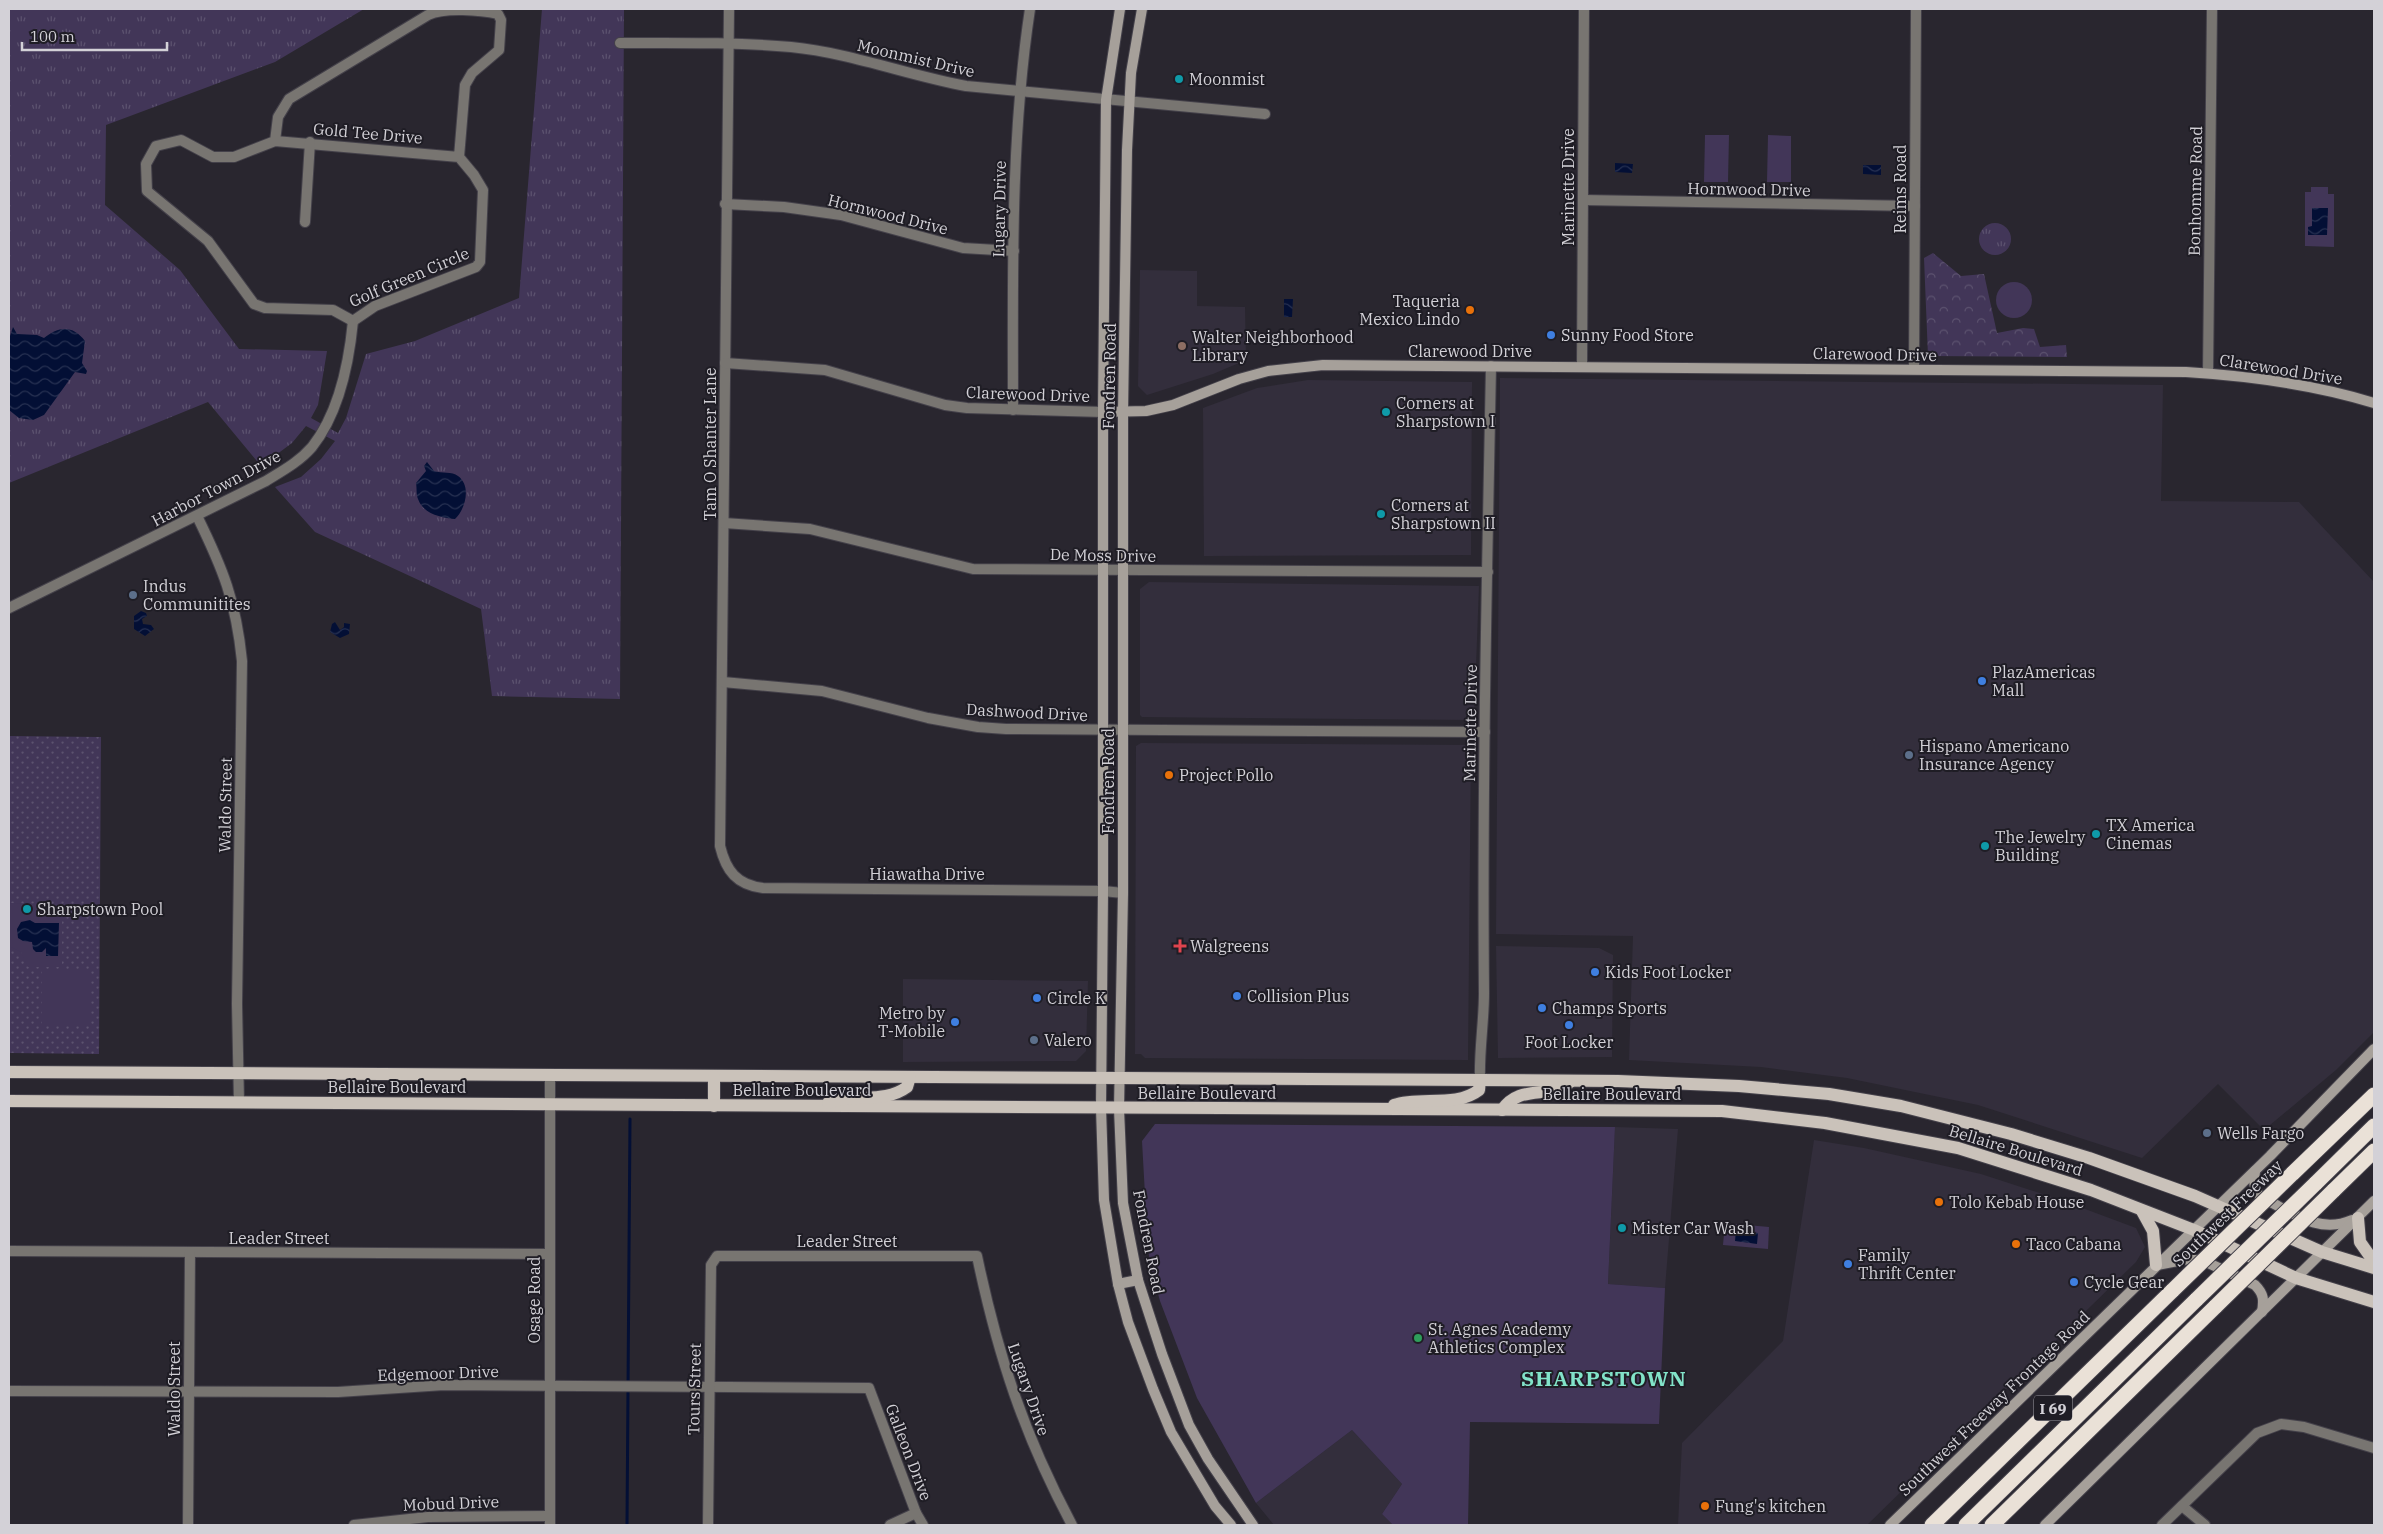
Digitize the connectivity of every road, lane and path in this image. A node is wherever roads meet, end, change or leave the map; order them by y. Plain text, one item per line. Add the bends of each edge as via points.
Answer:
1 (729, 9) edge
2 (1030, 9) edge
3 (1120, 9) edge
4 (1142, 9) edge
5 (1584, 9) edge
6 (1916, 9) edge
7 (2212, 9) edge
8 (620, 42) dead end
9 (729, 44) junction
10 (1020, 92) junction
11 (1106, 100) junction
12 (1128, 102) junction
13 (1266, 114) dead end
14 (275, 141) junction
15 (310, 142) junction
16 (459, 157) junction
17 (1583, 200) junction
18 (725, 204) junction
19 (1915, 206) junction
20 (305, 222) dead end
21 (1014, 251) junction
22 (353, 321) junction
23 (725, 363) junction
24 (1491, 366) junction
25 (1582, 366) junction
26 (1914, 369) junction
27 (2208, 373) junction
28 (2374, 403) edge
29 (1012, 410) junction
30 (1103, 412) junction
31 (1123, 412) junction
32 (197, 516) junction
33 (724, 523) junction
34 (1104, 570) junction
35 (1123, 570) junction
36 (1488, 572) junction
37 (9, 608) edge
38 (722, 682) junction
39 (1104, 730) junction
40 (1123, 730) junction
41 (1485, 732) junction
42 (733, 876) joint
43 (1103, 891) junction
44 (1123, 893) junction
45 (2374, 1049) edge
46 (9, 1072) edge
47 (239, 1074) junction
48 (550, 1075) junction
49 (714, 1076) junction
50 (910, 1077) junction
51 (1102, 1077) junction
52 (1120, 1077) junction
53 (1480, 1080) junction
54 (1572, 1081) junction
55 (2374, 1095) edge
56 (9, 1101) edge
57 (239, 1102) junction
58 (550, 1105) junction
59 (714, 1106) junction
60 (819, 1107) junction
61 (1101, 1108) junction
62 (1119, 1108) junction
63 (1382, 1109) junction
64 (1502, 1110) junction
65 (2374, 1126) edge
66 (2374, 1151) edge
67 (2255, 1171) junction
68 (2374, 1201) edge
69 (2217, 1206) junction
70 (2142, 1211) junction
71 (2358, 1218) junction
72 (2194, 1230) junction
73 (9, 1251) edge
74 (190, 1252) junction
75 (2322, 1252) junction
76 (549, 1254) junction
77 (717, 1256) joint
78 (978, 1256) joint
79 (2374, 1262) edge
80 (2156, 1265) junction
81 (2374, 1268) edge
82 (2296, 1278) junction
83 (1138, 1280) junction
84 (1118, 1284) junction
85 (2374, 1302) edge
86 (2262, 1312) junction
87 (550, 1386) junction
88 (708, 1388) junction
89 (869, 1388) joint
90 (9, 1391) edge
91 (188, 1392) junction
92 (2374, 1448) edge
93 (2182, 1506) junction
94 (916, 1513) junction
95 (550, 1520) edge
96 (188, 1525) edge
97 (354, 1525) edge
98 (708, 1525) edge
99 (890, 1525) edge
100 (923, 1525) edge
101 (1072, 1525) edge
102 (1231, 1525) edge
103 (1252, 1525) edge
104 (1890, 1525) edge
105 (1932, 1525) edge
106 (1966, 1525) edge
107 (1992, 1525) edge
108 (2045, 1525) edge
109 (2162, 1525) edge
110 (2205, 1525) edge

1 - 9 street, Tam O Shanter Lane
2 - 10 street, Lugary Drive
3 - 11 main road, Fondren Road
4 - 12 main road, Fondren Road
5 - 17 street, Marinette Drive
6 - 19 street, Reims Road
7 - 27 street, Bonhomme Road
8 - 9 street, Moonmist Drive
9 - 10 street, Moonmist Drive via 824,52 931,80
9 - 18 street, Tam O Shanter Lane
10 - 11 street, Moonmist Drive
10 - 21 street, Lugary Drive via 1015,149
11 - 12 street, Moonmist Drive
11 - 30 main road, Fondren Road
12 - 13 street, Moonmist Drive
12 - 31 main road, Fondren Road
14 - 15 street, Gold Tee Drive
14 - 16 street via 278,117 289,98 434,11 498,14 501,44 495,54 472,73 465,85
14 - 22 street, Golf Green Circle via 234,157 213,157 181,140 156,146 146,164 147,191 208,241 254,304 266,308 339,312
15 - 16 street, Gold Tee Drive
15 - 20 street
16 - 22 street, Golf Green Circle via 482,190 480,262 476,267 375,306
17 - 19 street, Hornwood Drive
17 - 25 street, Marinette Drive
18 - 21 street, Hornwood Drive via 784,207 841,215 963,248
18 - 23 street, Tam O Shanter Lane
19 - 26 street, Reims Road
21 - 29 street, Lugary Drive
22 - 32 street, Harbor Town Drive via 351,345 330,418 312,446 288,468
23 - 29 street, Clarewood Drive via 825,370 945,405
23 - 33 street, Tam O Shanter Lane
24 - 25 main road, Clarewood Drive
24 - 31 main road, Clarewood Drive via 1323,365 1284,368 1240,379 1173,405
24 - 36 street, Marinette Drive
25 - 26 main road, Clarewood Drive
26 - 27 main road, Clarewood Drive
27 - 28 main road, Clarewood Drive via 2282,381
29 - 30 street, Clarewood Drive
30 - 31 main road, Clarewood Drive
30 - 34 main road, Fondren Road
31 - 35 main road, Fondren Road
32 - 37 street, Harbor Town Drive
32 - 47 street, Waldo Street via 235,607 242,661 237,1004
33 - 34 street, De Moss Drive via 810,529 973,569
33 - 38 street, Tam O Shanter Lane
34 - 35 street, De Moss Drive
34 - 39 main road, Fondren Road
35 - 36 street, De Moss Drive
35 - 40 main road, Fondren Road
36 - 41 street, Marinette Drive
38 - 39 street, Dashwood Drive via 822,691 978,727
38 - 42 street, Tam O Shanter Lane via 720,846
39 - 40 street, Dashwood Drive
39 - 43 main road, Fondren Road
40 - 41 street, Dashwood Drive
40 - 44 main road, Fondren Road
41 - 53 street, Marinette Drive via 1484,1014 1479,1054
42 - 43 street, Hiawatha Drive via 742,883 763,888
43 - 44 street, Hiawatha Drive
43 - 51 main road, Fondren Road
44 - 52 main road, Fondren Road
45 - 67 main road, Southwest Freeway Frontage Road
46 - 47 main road, Bellaire Boulevard
47 - 48 main road, Bellaire Boulevard
47 - 57 street, Waldo Street
48 - 49 main road, Bellaire Boulevard
48 - 58 street, Osage Road
49 - 50 main road, Bellaire Boulevard
49 - 59 main road
50 - 51 main road, Bellaire Boulevard
50 - 60 main road via 907,1087 891,1096 843,1098
51 - 52 main road, Bellaire Boulevard
51 - 61 main road, Fondren Road
52 - 53 main road, Bellaire Boulevard
52 - 62 main road, Fondren Road
53 - 54 main road, Bellaire Boulevard
53 - 63 main road via 1479,1090 1467,1097 1407,1101
54 - 64 main road via 1564,1087 1516,1096
54 - 69 main road, Bellaire Boulevard via 1739,1086 1829,1094 1900,1106 2089,1158
55 - 105 highway, Southwest Freeway / I 69, bridge
56 - 57 main road, Bellaire Boulevard
57 - 58 main road, Bellaire Boulevard
58 - 59 main road, Bellaire Boulevard
58 - 76 street, Osage Road
59 - 60 main road, Bellaire Boulevard
60 - 61 main road, Bellaire Boulevard
61 - 62 main road, Bellaire Boulevard
61 - 84 main road, Fondren Road via 1104,1200
62 - 63 main road, Bellaire Boulevard
62 - 83 main road, Fondren Road via 1123,1203
63 - 64 main road, Bellaire Boulevard
64 - 70 main road, Bellaire Boulevard via 1722,1111 1825,1123 1958,1148 2091,1190
65 - 106 highway, bridge
66 - 107 highway, I 69, bridge
67 - 69 main road, Southwest Freeway Frontage Road
67 - 71 main road via 2253,1184 2260,1196 2295,1215 2319,1225 2341,1225
68 - 71 main road
69 - 72 main road, Southwest Freeway Frontage Road
69 - 75 main road, Bellaire Boulevard
70 - 72 main road, Bellaire Boulevard
70 - 80 main road via 2153,1231
71 - 75 main road
71 - 79 main road via 2360,1242
72 - 80 main road, Southwest Freeway Frontage Road
72 - 82 main road, Bellaire Boulevard
73 - 74 street, Leader Street
74 - 76 street, Leader Street
74 - 91 street, Waldo Street
75 - 81 main road, Bellaire Boulevard
75 - 82 main road
76 - 87 street, Osage Road
77 - 78 street, Leader Street
77 - 88 street, Tours Street via 710,1265
78 - 101 street, Lugary Drive via 996,1339 1016,1405 1046,1476
80 - 86 main road via 2188,1259 2204,1261 2255,1285 2264,1298
80 - 104 main road, Southwest Freeway Frontage Road
82 - 85 main road, Bellaire Boulevard
82 - 86 main road
83 - 84 main road
83 - 103 main road, Fondren Road via 1189,1424
84 - 102 main road, Fondren Road via 1132,1331 1171,1432 1215,1506
86 - 108 main road
87 - 88 street, Edgemoor Drive
87 - 91 street, Edgemoor Drive via 444,1385 338,1392
87 - 95 street, Osage Road
88 - 89 street, Edgemoor Drive
88 - 98 street, Tours Street
89 - 94 street, Galleon Drive
90 - 91 street, Edgemoor Drive
91 - 96 street, Waldo Street
92 - 93 street via 2304,1427 2281,1424 2256,1433
93 - 109 street
93 - 110 street
94 - 99 street
94 - 100 street, Galleon Drive
95 - 97 street, Mobud Drive via 428,1517

